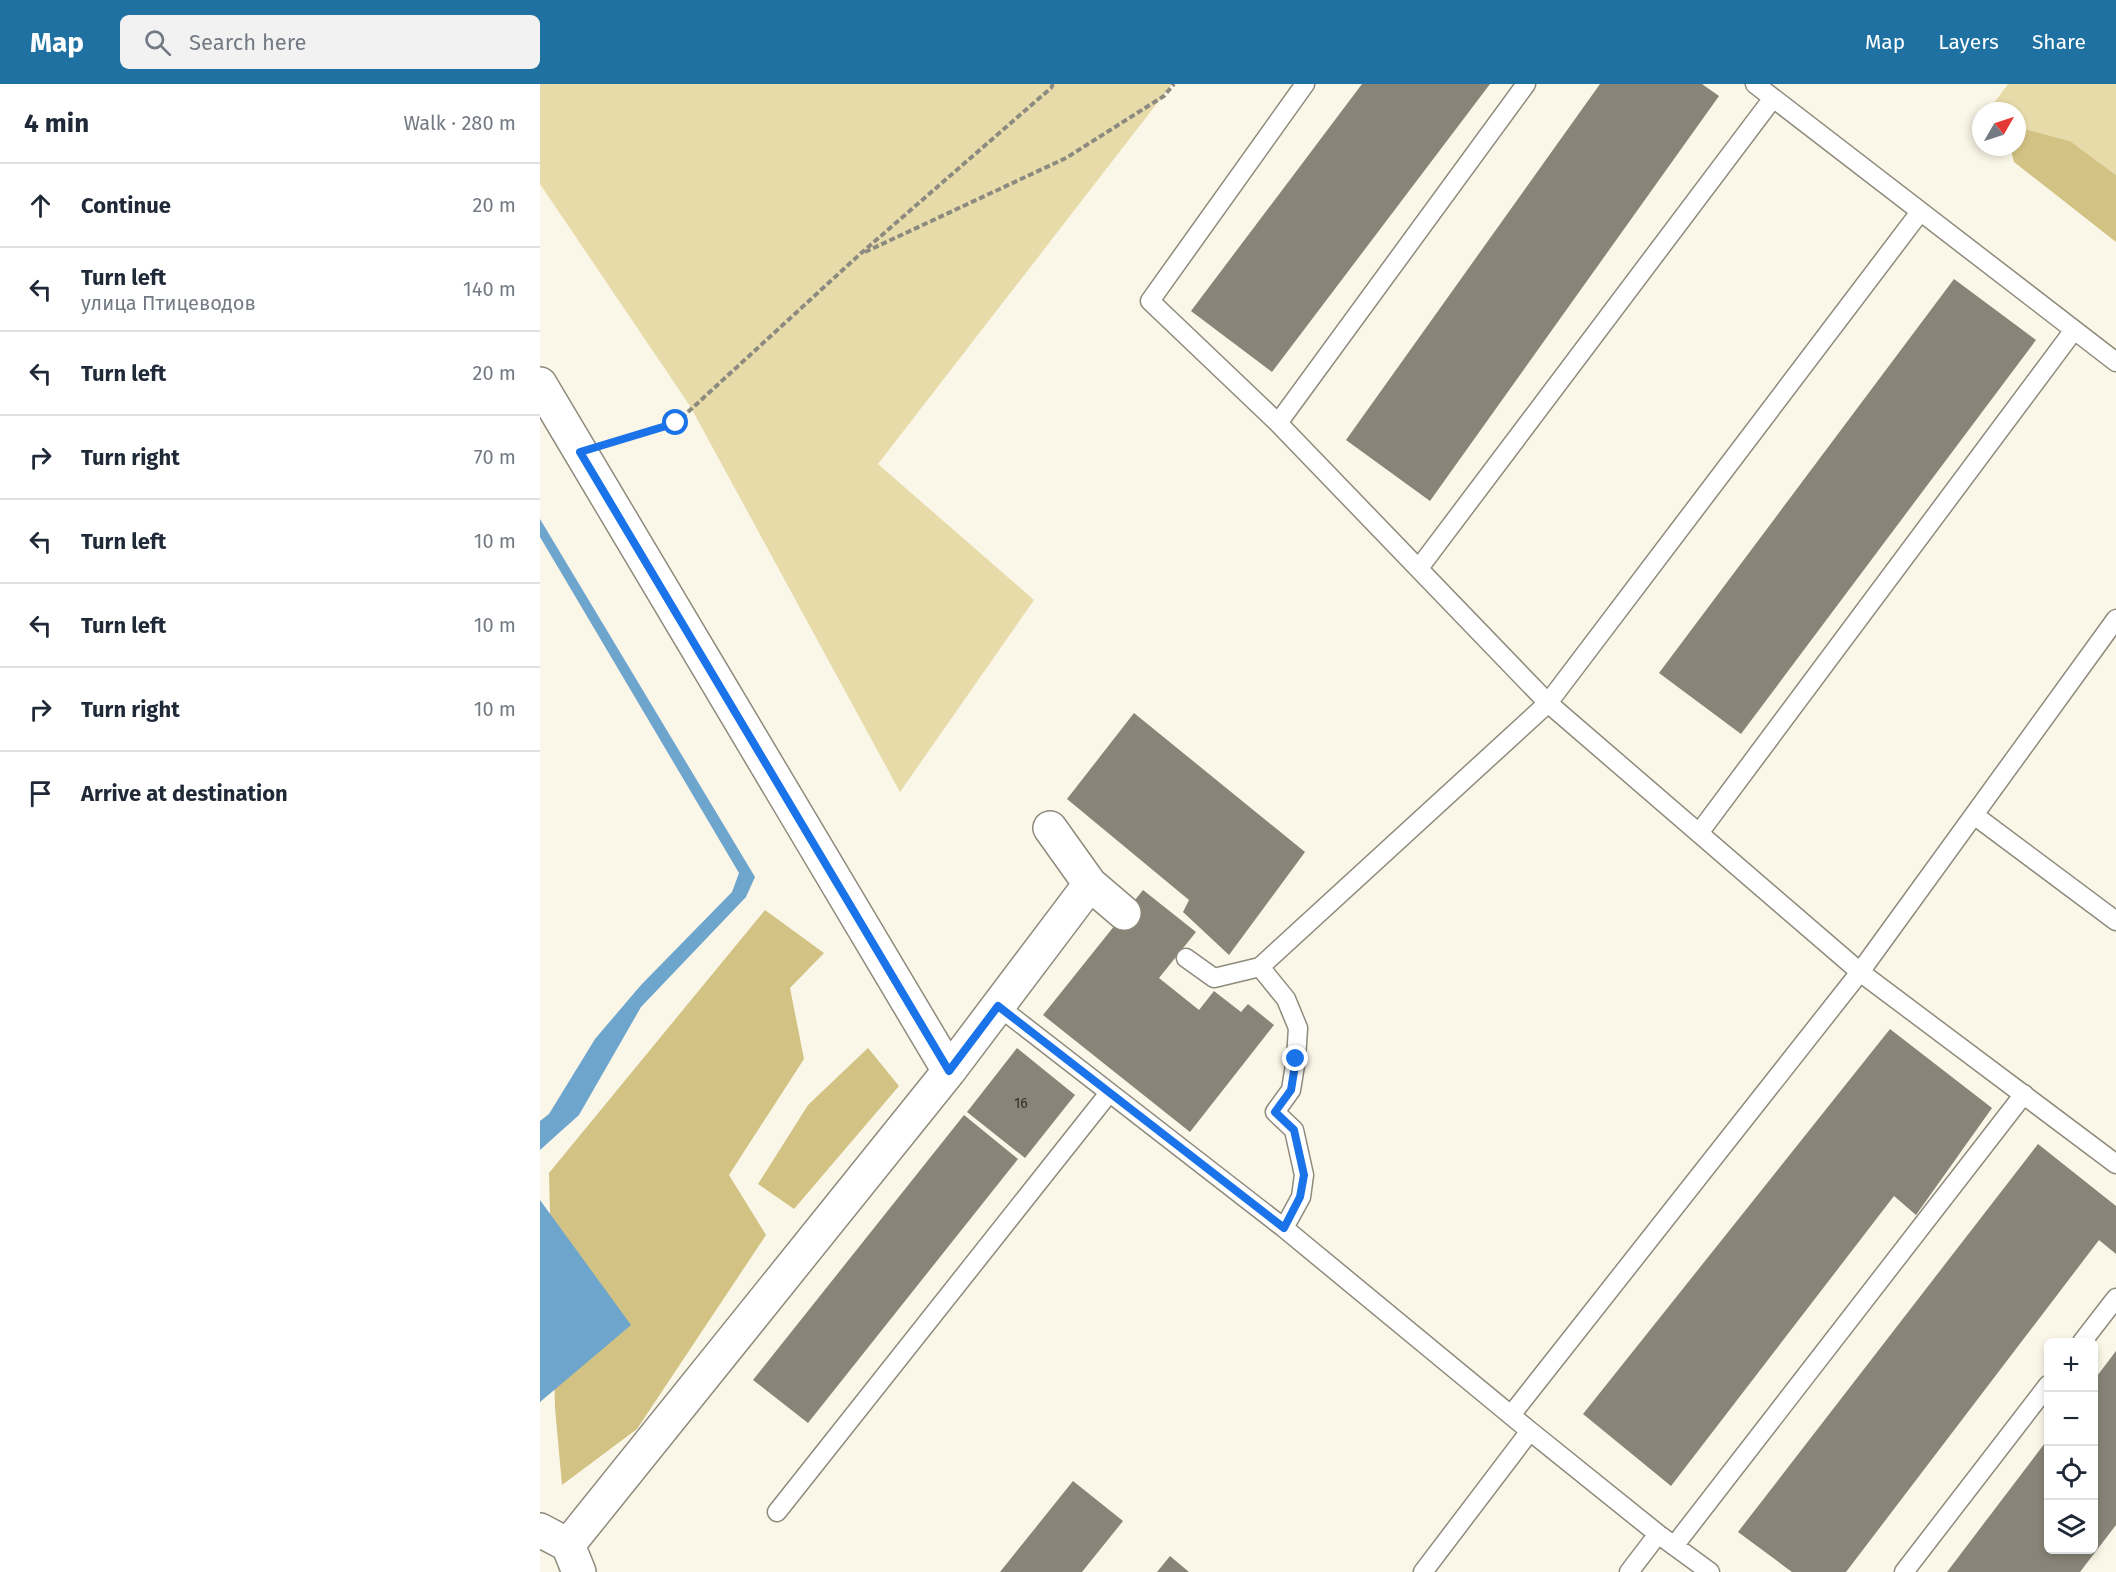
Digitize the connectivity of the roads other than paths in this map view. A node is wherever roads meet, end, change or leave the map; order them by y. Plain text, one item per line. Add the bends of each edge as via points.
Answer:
1 (1305, 84) edge
2 (1526, 84) edge
3 (1755, 84) edge
4 (1773, 98) junction
5 (1920, 212) junction
6 (2074, 330) junction
7 (2116, 362) edge
8 (540, 384) edge
9 (1278, 423) junction
10 (1419, 568) junction
11 (2116, 619) edge
12 (1548, 703) junction
13 (1974, 815) junction
14 (1050, 828) dead end
15 (1699, 833) junction
16 (1090, 884) junction
17 (1124, 913) dead end
18 (2116, 921) edge
19 (1186, 958) dead end
20 (1260, 967) junction
21 (1860, 972) junction
22 (998, 1006) junction
23 (949, 1071) junction
24 (1109, 1093) junction
25 (2024, 1094) junction
26 (2116, 1164) edge
27 (1284, 1228) junction
28 (2116, 1298) edge
29 (2085, 1338) edge
30 (2044, 1391) edge
31 (1511, 1415) junction
32 (1530, 1431) junction
33 (777, 1512) dead end
34 (1658, 1534) junction
35 (1674, 1546) junction
36 (569, 1558) edge
37 (1423, 1572) edge
38 (1629, 1572) edge
39 (1710, 1572) edge
40 (1904, 1572) edge

1 - 9 lane via 1150,301
2 - 9 lane
3 - 4 lane
4 - 5 lane
4 - 10 lane
5 - 6 lane
5 - 12 lane
6 - 7 lane
6 - 15 lane
8 - 23 street
9 - 10 lane
10 - 12 lane
11 - 13 lane
12 - 15 lane
12 - 20 lane
13 - 18 lane
13 - 21 lane
14 - 16 street
15 - 21 lane
16 - 17 street
16 - 22 street
19 - 20 lane via 1214,978
20 - 27 lane via 1286,999 1298,1028 1291,1090 1275,1112 1294,1130 1304,1175 1300,1197
21 - 25 lane
21 - 31 lane
22 - 23 street
22 - 24 lane
23 - 36 street
24 - 27 lane
24 - 33 lane
25 - 26 lane
25 - 35 lane
27 - 31 lane
28 - 29 lane
30 - 40 lane
31 - 32 lane
32 - 34 lane
32 - 37 lane
34 - 35 lane
34 - 38 lane
35 - 39 lane

